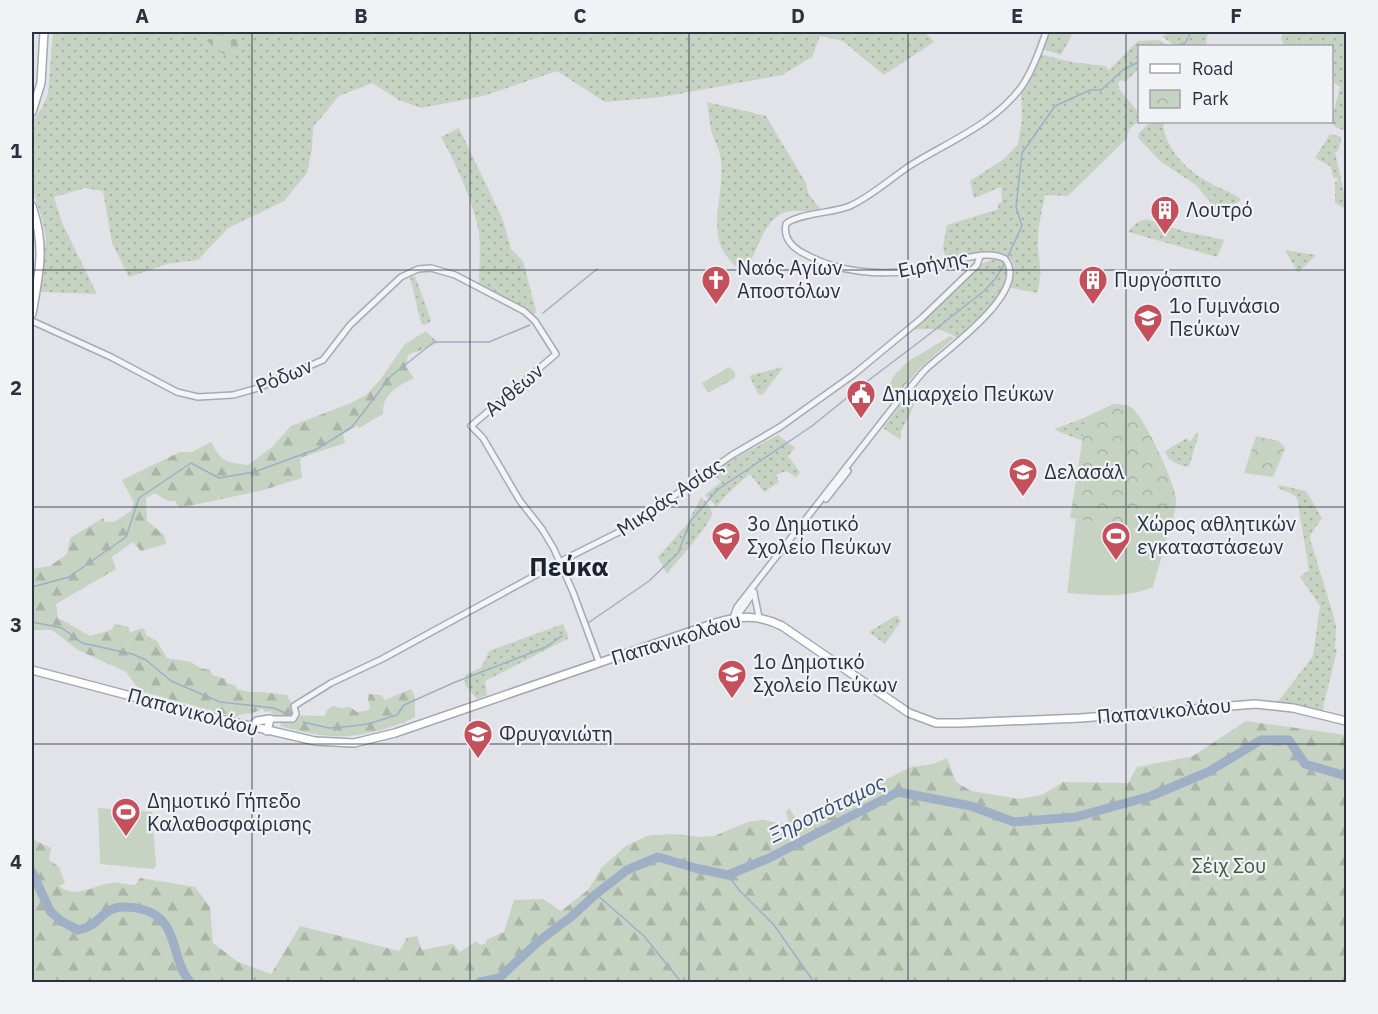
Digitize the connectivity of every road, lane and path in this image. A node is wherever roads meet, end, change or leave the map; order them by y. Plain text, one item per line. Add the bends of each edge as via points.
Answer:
1 (45, 32) edge
2 (1046, 32) edge
3 (32, 112) edge
4 (32, 206) edge
5 (980, 256) junction
6 (32, 314) edge
7 (32, 321) edge
8 (556, 354) joint
9 (902, 398) junction
10 (560, 562) junction
11 (754, 591) junction
12 (759, 617) junction
13 (736, 618) junction
14 (599, 662) junction
15 (32, 670) edge
16 (270, 719) junction
17 (261, 720) junction
18 (1347, 721) edge
19 (250, 727) junction
20 (259, 729) junction
21 (267, 731) junction

1 - 3 main road via 41,83
2 - 5 street, Ειρήνης via 1024,83 997,112 856,203 827,213 793,218 785,228 789,242 803,253 834,266 867,272 914,271
4 - 6 main road via 41,245
5 - 9 street, Ειρήνης via 1000,256 1007,261 1008,284 975,327 924,372
5 - 10 street, Μικράς Ασίας via 977,265 929,311 853,375 628,528
7 - 8 street, Ρόδων via 177,392 198,397 233,395 323,360 350,325 401,277 431,268 455,275 525,311
8 - 10 street, Ανθέων via 471,426 483,438
9 - 11 street, Ειρήνης
9 - 13 street, Ειρήνης via 737,607
10 - 14 street
10 - 16 street, Μικράς Ασίας via 325,686 294,706 293,719
11 - 12 street
11 - 13 street, Ειρήνης
12 - 13 main road, Παπανικολάου
12 - 18 main road, Παπανικολάου via 787,630 909,713 936,723 1081,718 1255,704
13 - 14 main road, Παπανικολάου
14 - 21 main road, Παπανικολάου via 365,742 320,742
15 - 19 main road, Παπανικολάου
16 - 17 main road
16 - 21 main road
17 - 19 main road
17 - 20 main road
19 - 20 main road, Παπανικολάου
20 - 21 main road, Παπανικολάου

